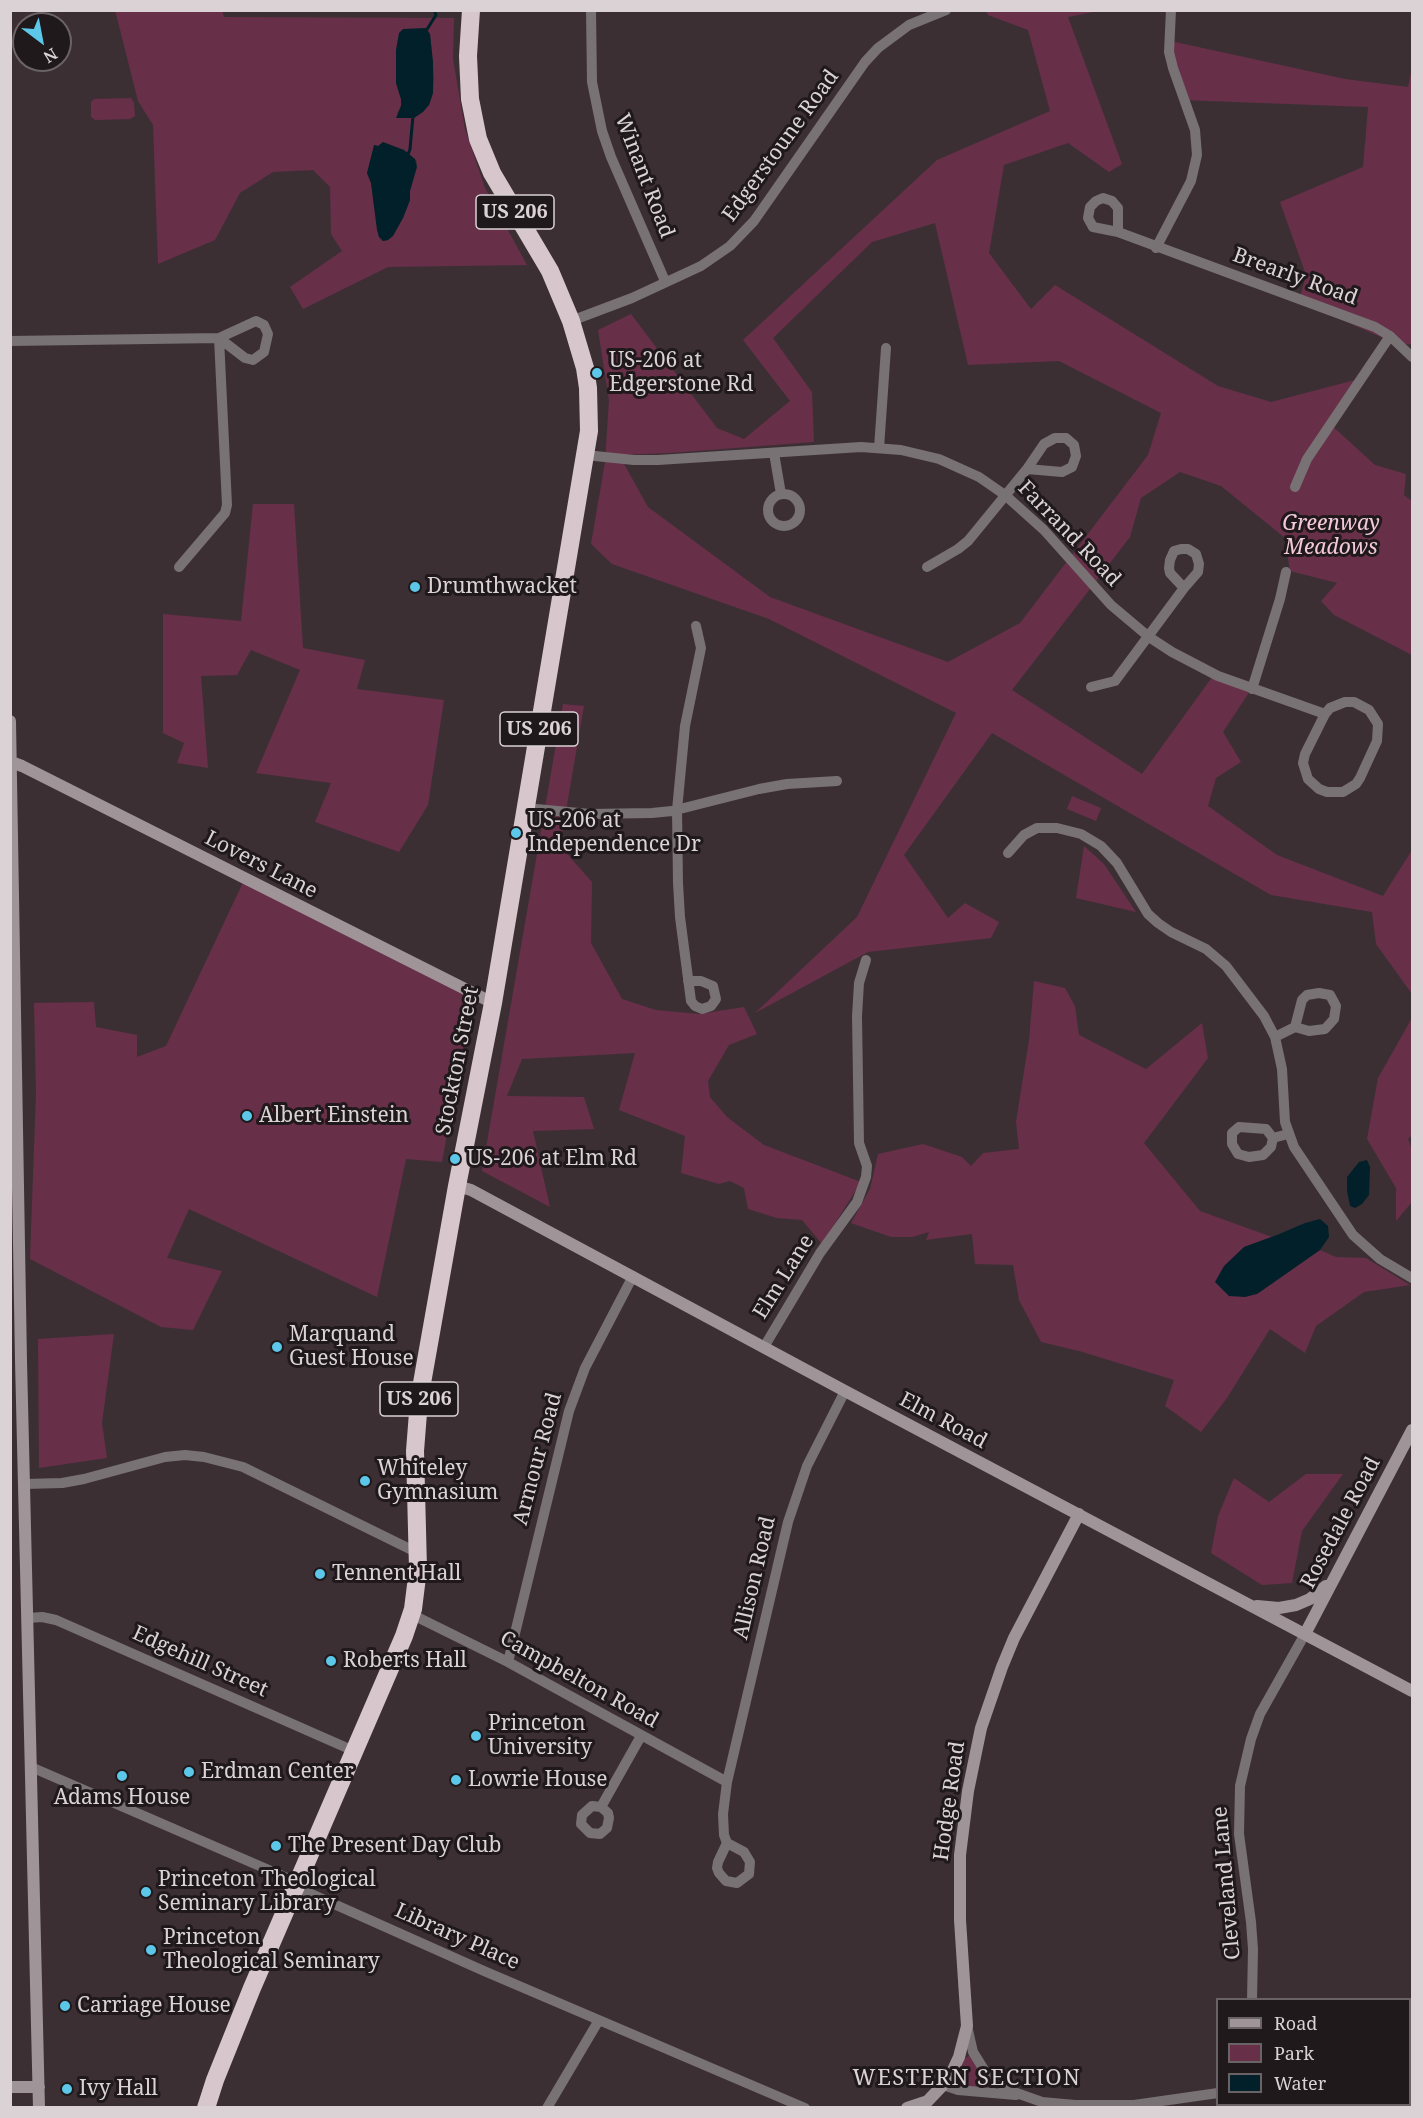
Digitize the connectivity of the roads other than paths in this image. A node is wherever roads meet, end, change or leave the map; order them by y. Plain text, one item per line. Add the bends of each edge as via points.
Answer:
1 (471, 10) edge
2 (591, 10) edge
3 (946, 10) edge
4 (1171, 10) edge
5 (1118, 232) dead end
6 (1156, 248) junction
7 (665, 281) junction
8 (571, 321) junction
9 (1390, 336) junction
10 (219, 338) junction
11 (10, 341) edge
12 (886, 348) dead end
13 (1413, 357) edge
14 (879, 448) junction
15 (774, 453) junction
16 (585, 455) junction
17 (1027, 469) junction
18 (1295, 487) dead end
19 (781, 494) dead end
20 (1005, 495) junction
21 (179, 567) dead end
22 (927, 567) dead end
23 (1286, 572) dead end
24 (1184, 588) dead end
25 (696, 626) dead end
26 (1149, 637) junction
27 (1091, 687) dead end
28 (1252, 689) junction
29 (1325, 714) junction
30 (10, 721) edge
31 (11, 762) edge
32 (837, 781) dead end
33 (525, 808) junction
34 (676, 810) junction
35 (1008, 853) dead end
36 (866, 960) dead end
37 (688, 981) dead end
38 (493, 1004) junction
39 (1295, 1027) dead end
40 (1275, 1037) junction
41 (1288, 1134) junction
42 (1273, 1138) dead end
43 (457, 1186) junction
44 (15, 1245) edge
45 (633, 1276) junction
46 (1413, 1278) edge
47 (764, 1347) junction
48 (845, 1391) junction
49 (1413, 1430) edge
50 (25, 1484) junction
51 (1079, 1514) junction
52 (418, 1552) junction
53 (1335, 1576) junction
54 (1252, 1605) junction
55 (411, 1614) junction
56 (28, 1618) junction
57 (1305, 1634) junction
58 (508, 1662) junction
59 (1413, 1691) edge
60 (641, 1736) junction
61 (354, 1751) junction
62 (31, 1767) junction
63 (726, 1782) junction
64 (601, 1807) dead end
65 (727, 1843) dead end
66 (296, 1885) junction
67 (1252, 1998) edge
68 (600, 2020) junction
69 (967, 2026) junction
70 (943, 2085) junction
71 (10, 2087) edge
72 (39, 2087) junction
73 (1216, 2093) edge
74 (1022, 2096) junction
75 (923, 2105) edge
76 (39, 2108) edge
77 (206, 2108) edge
78 (547, 2108) edge
79 (806, 2108) edge
80 (907, 2108) edge

1 - 8 highway, Stockton Street / US 206 via 470,99 478,139 492,173 550,271
2 - 7 street, Winant Road via 592,82 602,131
3 - 7 street, Edgerstoune Road via 909,25 865,62 742,235 715,258
4 - 6 street via 1169,52 1195,130 1197,155 1191,181
5 - 6 street, Brearly Road
6 - 9 street, Brearly Road via 1375,327
7 - 8 street, Edgerstoune Road
8 - 16 highway, Stockton Street / US 206 via 588,388
9 - 13 street, Brearly Road
9 - 18 street via 1307,459
10 - 10 street via 252,321 264,325 268,334 264,352 253,360
10 - 11 street
10 - 21 street via 227,505 225,513
12 - 14 street
14 - 15 street, Farrand Road
14 - 20 street, Farrand Road via 939,459 979,477
15 - 16 street, Farrand Road via 658,460
15 - 19 street
16 - 33 highway, Stockton Street / US 206
17 - 17 street via 1062,472 1072,467 1074,445 1066,438 1054,438 1044,444
17 - 20 street
20 - 22 street via 968,541
20 - 26 street, Farrand Road via 1044,530 1111,605
23 - 28 street
24 - 26 street
25 - 34 street via 701,648 685,726
26 - 27 street via 1115,681
26 - 28 street, Farrand Road via 1195,665
28 - 29 street, Farrand Road
29 - 29 street via 1338,704 1354,702 1369,710 1378,724 1377,741 1360,778 1350,789 1335,793 1313,785 1305,771 1306,749
30 - 31 street
31 - 38 street, Lovers Lane
31 - 44 street
32 - 34 street via 759,789
33 - 34 street via 624,815
33 - 38 highway, Stockton Street / US 206
34 - 37 street via 679,906
35 - 40 street via 1024,835 1037,828 1081,834 1101,846 1117,863 1148,914 1171,932 1206,949 1226,966
36 - 47 street, Elm Lane via 859,983 857,1016 859,1143 867,1166 866,1177 857,1202
38 - 43 highway, Stockton Street / US 206
39 - 40 street
40 - 41 street
41 - 42 street
41 - 46 street via 1353,1235 1380,1259
43 - 45 street, Elm Road
43 - 52 highway, Stockton Street / US 206 via 416,1426
44 - 50 street
45 - 47 street, Elm Road
45 - 58 street, Armour Road via 585,1368 569,1411
47 - 48 street, Elm Road
48 - 51 street, Elm Road
48 - 63 street, Allison Road via 796,1494
49 - 53 street, Rosedale Road
50 - 52 street via 84,1479 165,1456 204,1456 243,1467
50 - 56 street
51 - 54 street, Elm Road
51 - 69 street, Hodge Road via 1014,1638 991,1698 974,1760 963,1823 959,1887
52 - 55 highway, Stockton Street / US 206
53 - 54 street via 1317,1594 1296,1605
53 - 57 street, Rosedale Road
54 - 57 street, Elm Road
55 - 58 street, Campbelton Road
55 - 61 highway, Stockton Street / US 206
56 - 61 street, Edgehill Street via 57,1620
56 - 62 street
57 - 59 street, Elm Road
57 - 67 street, Cleveland Lane via 1260,1714 1240,1786 1239,1834 1251,1922
58 - 60 street, Campbelton Road
60 - 63 street, Campbelton Road
60 - 64 street
61 - 66 highway, Stockton Street / US 206
62 - 66 street, Library Place
62 - 72 street
63 - 65 street, Allison Road via 723,1814
66 - 68 street, Library Place
66 - 77 highway, Stockton Street / US 206
68 - 78 street
68 - 79 street, Library Place
69 - 70 street, Hodge Road via 959,2057
69 - 74 street via 979,2064 997,2082
70 - 74 street
70 - 75 street, Hodge Road
71 - 72 street
72 - 76 street
73 - 74 street via 1104,2106 1042,2102
75 - 80 street, Hodge Road

